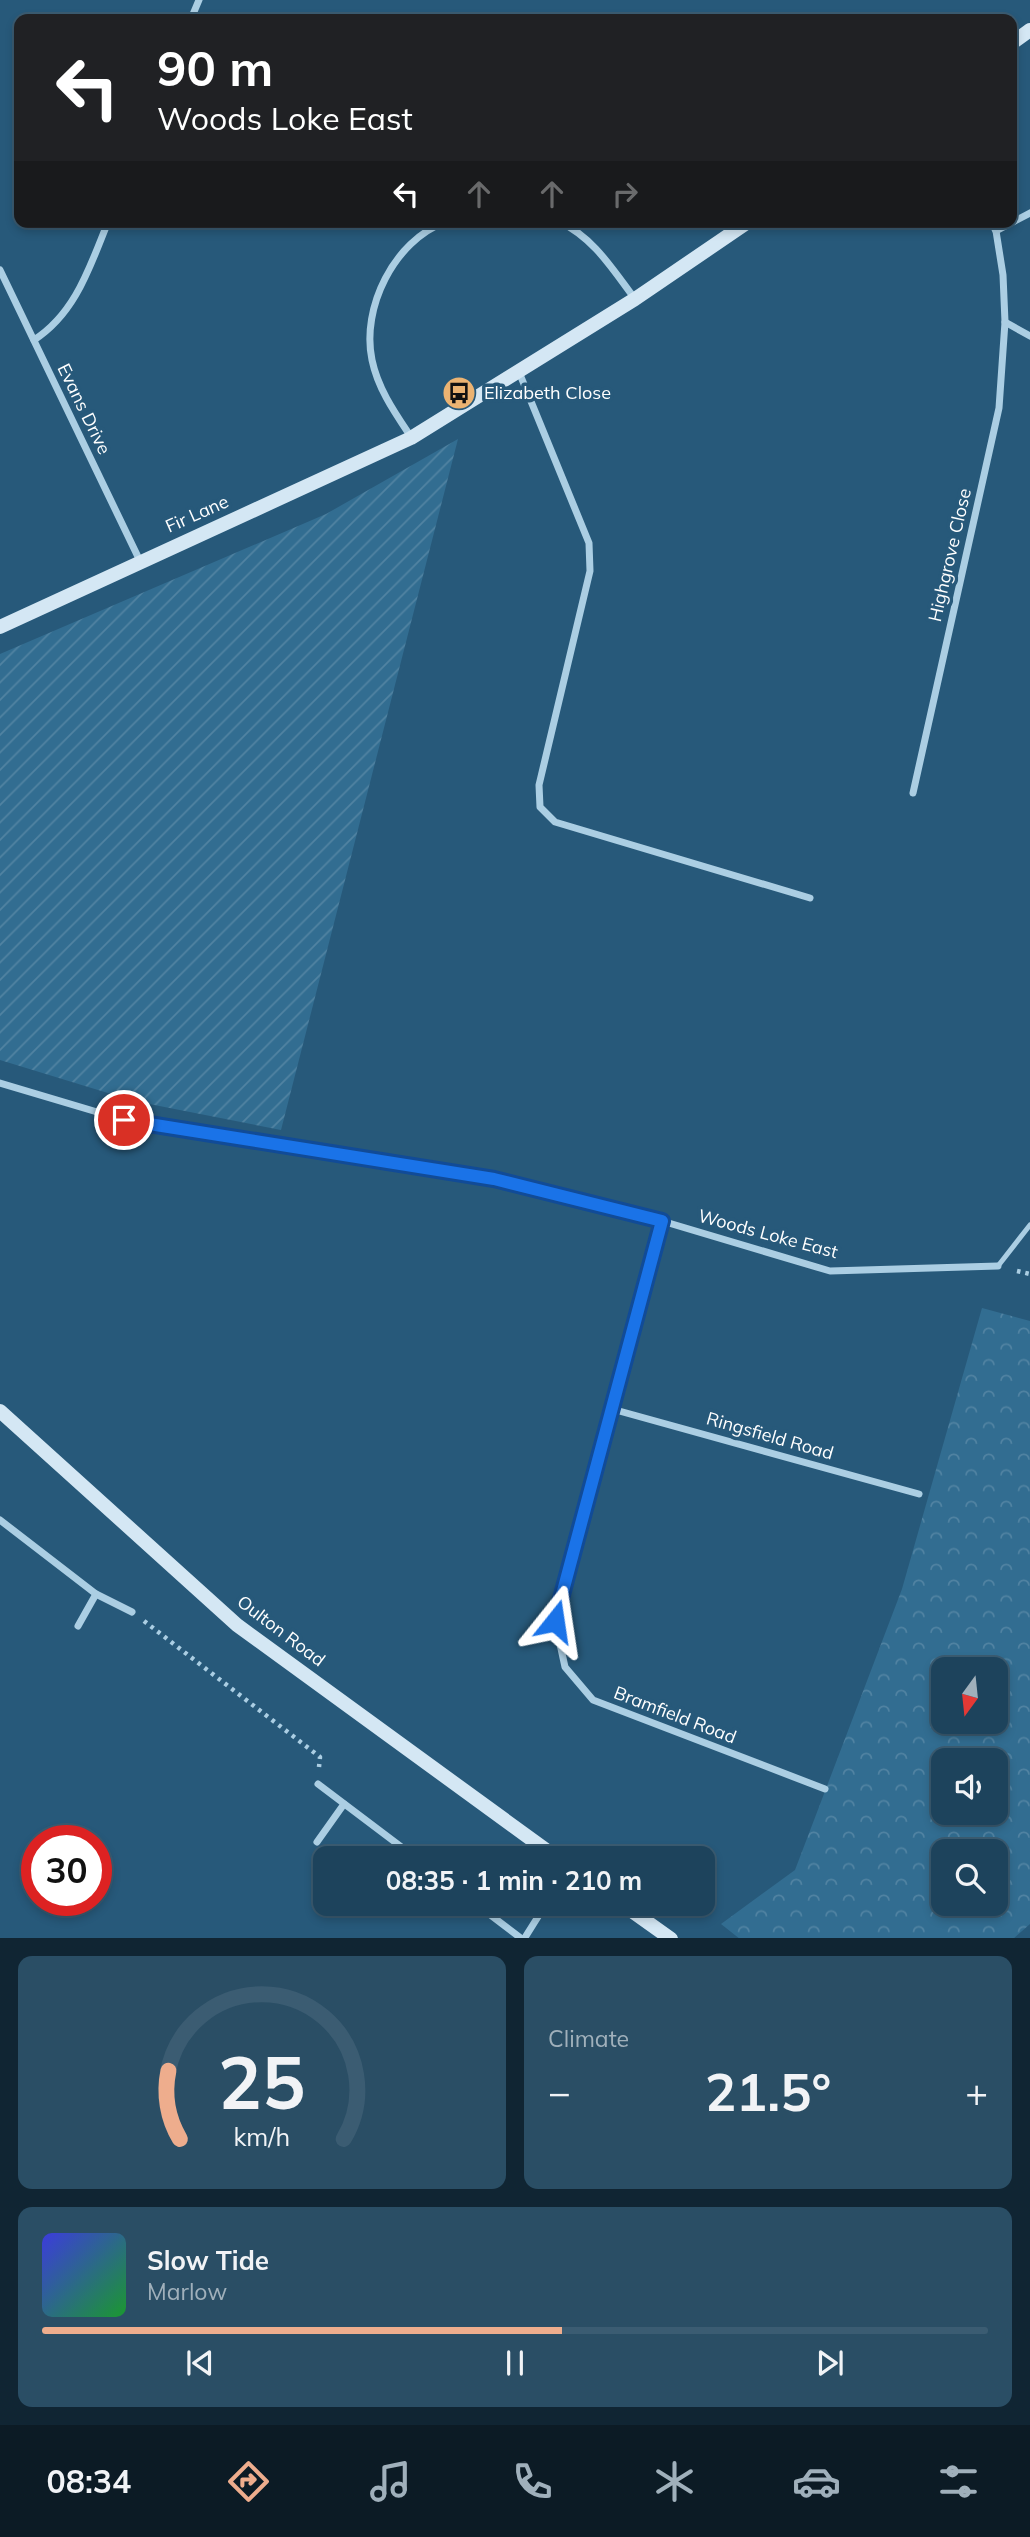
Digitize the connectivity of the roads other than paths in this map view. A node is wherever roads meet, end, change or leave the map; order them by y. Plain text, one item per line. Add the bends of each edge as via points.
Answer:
1 (106, 228) edge
2 (435, 228) edge
3 (570, 228) edge
4 (739, 228) edge
5 (994, 228) edge
6 (1002, 228) edge
7 (996, 231) junction
8 (0, 270) edge
9 (635, 299) junction
10 (1004, 321) junction
11 (1030, 336) edge
12 (34, 340) junction
13 (519, 372) junction
14 (411, 438) junction
15 (140, 561) junction
16 (0, 627) edge
17 (913, 793) dead end
18 (810, 898) dead end
19 (0, 1083) edge
20 (662, 1221) junction
21 (1030, 1225) edge
22 (999, 1266) joint
23 (612, 1409) junction
24 (0, 1411) edge
25 (919, 1494) dead end
26 (0, 1520) edge
27 (96, 1594) junction
28 (132, 1612) road end
29 (78, 1626) dead end
30 (318, 1784) road end
31 (825, 1789) dead end
32 (344, 1804) junction
33 (317, 1842) dead end
34 (400, 1846) edge
35 (541, 1846) edge
36 (493, 1916) edge
37 (538, 1916) edge
38 (639, 1916) edge
39 (523, 1938) edge
40 (671, 1938) edge

1 - 12 street via 82,287 66,312
2 - 14 street via 399,259 382,287 370,324 377,377
3 - 9 street via 598,249
4 - 9 street, Fir Lane
5 - 7 street, Highgrove Close
6 - 7 street
7 - 10 street, Highgrove Close
8 - 12 street, Evans Drive
9 - 13 street, Fir Lane
10 - 11 street
10 - 17 street, Highgrove Close via 999,408
12 - 15 street, Evans Drive
13 - 14 street, Fir Lane
13 - 18 street via 589,543 590,571 539,785 540,807 555,822
14 - 15 street, Fir Lane
15 - 16 street, Fir Lane
19 - 20 street, Woods Loke East via 124,1120 494,1179
20 - 22 street, Woods Loke East via 830,1271
20 - 23 street, Bramfield Road
21 - 22 lane
23 - 25 street, Ringsfield Road
23 - 31 street, Bramfield Road via 555,1621 565,1667 593,1700
24 - 35 street, Oulton Road via 237,1625
26 - 27 street
27 - 28 street
27 - 29 street
30 - 32 street
32 - 33 street
32 - 34 street
36 - 39 street
37 - 39 street
38 - 40 street

